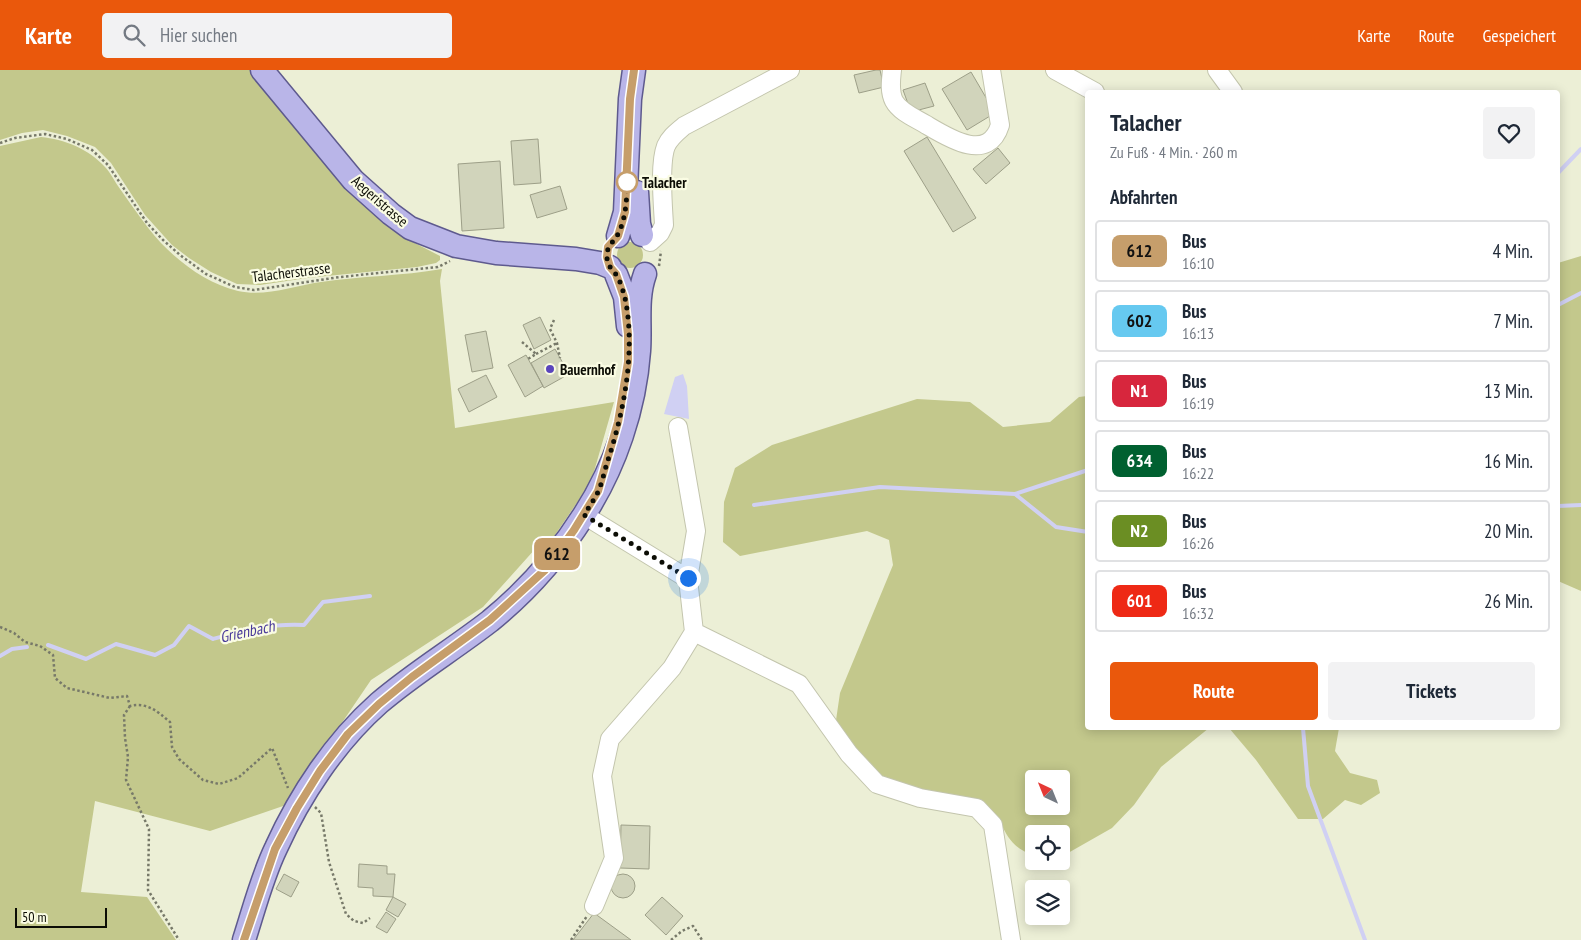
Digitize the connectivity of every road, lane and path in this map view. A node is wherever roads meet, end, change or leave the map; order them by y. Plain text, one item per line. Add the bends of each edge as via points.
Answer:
1 (262, 70) edge
2 (634, 70) edge
3 (790, 70) edge
4 (892, 70) edge
5 (991, 70) edge
6 (1055, 70) edge
7 (1217, 70) edge
8 (1091, 90) edge
9 (1232, 90) edge
10 (0, 143) edge
11 (649, 238) junction
12 (614, 239) junction
13 (450, 244) junction
14 (543, 256) junction
15 (613, 271) junction
16 (651, 272) junction
17 (554, 320) dead end
18 (522, 342) dead end
19 (557, 343) junction
20 (536, 354) junction
21 (560, 358) dead end
22 (528, 359) dead end
23 (678, 426) dead end
24 (598, 491) junction
25 (584, 515) junction
26 (688, 578) junction
27 (0, 627) edge
28 (694, 632) junction
29 (130, 706) junction
30 (303, 799) junction
31 (594, 906) joint
32 (370, 918) dead end
33 (179, 940) edge
34 (244, 940) edge
35 (571, 940) edge
36 (671, 940) edge
37 (702, 940) edge
38 (1011, 940) edge

1 - 13 main road, Aegeristrasse via 353,180 372,198 410,228
2 - 11 main road via 638,101 638,212
2 - 12 main road via 625,212
3 - 11 street via 674,134 666,146 663,161 664,225
4 - 5 street via 892,95 903,111 953,140 975,146 992,140 1000,125
6 - 8 street
7 - 9 street
10 - 13 path, Talacherstrasse via 45,134 67,138 92,150 108,165 163,240 206,274 235,287 254,290 438,267 450,261
11 - 12 main road, Aegeristrasse via 630,232
11 - 16 main road via 653,248
11 - 16 path via 660,247 661,257
12 - 14 main road, Aegeristrasse via 585,250
12 - 15 main road via 607,257
13 - 14 main road, Aegeristrasse via 496,254
14 - 15 main road, Aegeristrasse via 586,260 600,263
15 - 16 main road, Aegeristrasse via 625,279
15 - 24 main road via 627,314 628,362 618,422
16 - 24 main road via 640,292 639,348 633,397 617,449
17 - 19 path via 550,329
18 - 20 path
19 - 20 path
19 - 21 path
20 - 22 path
23 - 26 street via 696,531
24 - 25 main road
25 - 26 street
25 - 30 main road via 545,570 490,620 412,677 348,734
26 - 28 street
27 - 29 path via 53,655 55,678 67,688 110,698 128,696
28 - 31 street via 672,668 610,739 602,776 614,858
28 - 38 street via 799,684 849,754 877,784 920,798 977,808 993,825
29 - 30 path via 140,704 170,722 172,747 179,759 203,780 219,784 238,778 272,748 287,787
29 - 33 path via 124,715 128,758 126,780 149,829 148,890
30 - 32 path via 321,813 329,862 346,914 363,923
30 - 34 main road via 275,849
31 - 35 path
36 - 37 path via 694,926

